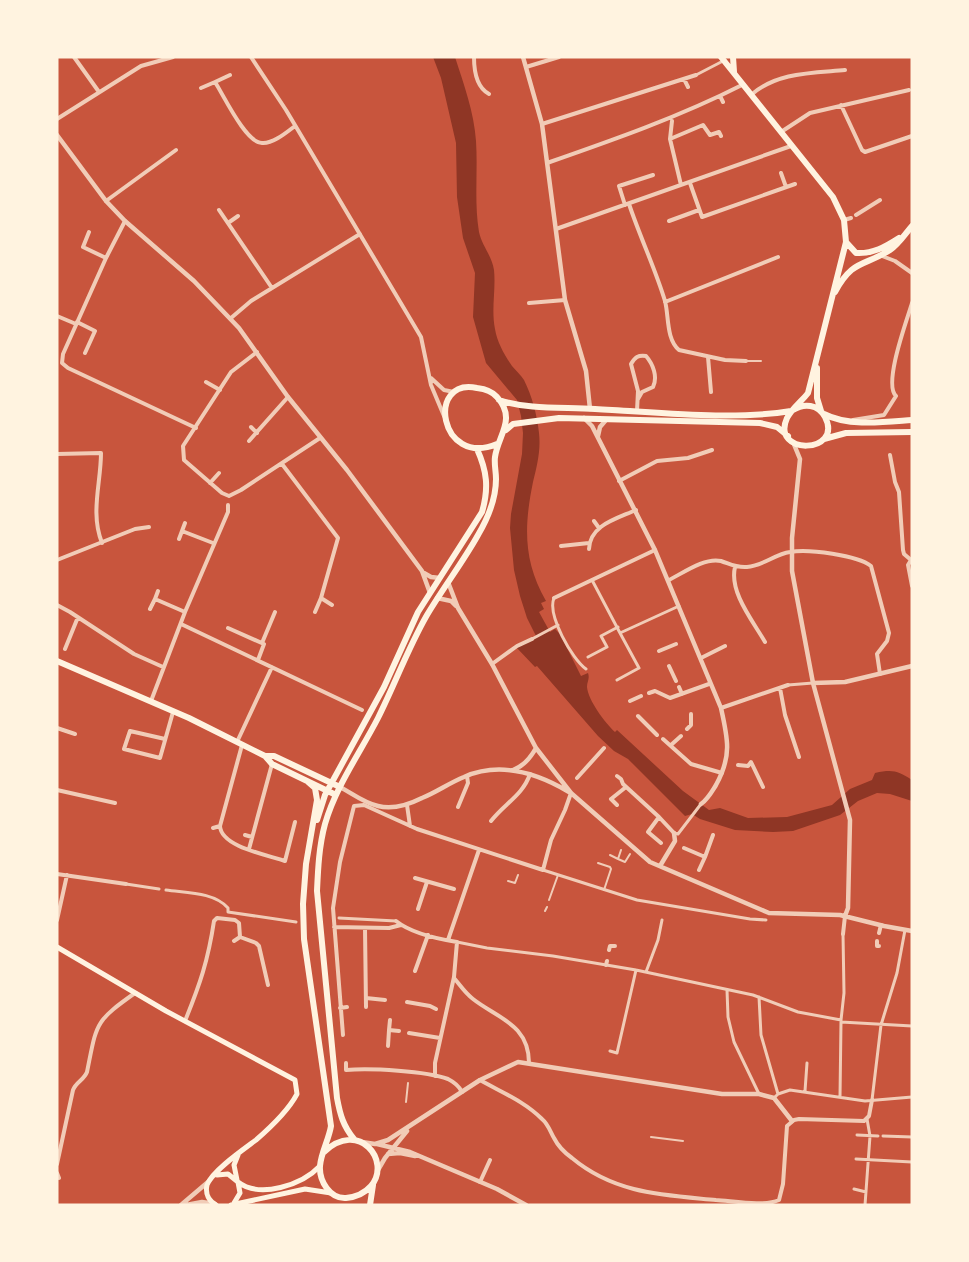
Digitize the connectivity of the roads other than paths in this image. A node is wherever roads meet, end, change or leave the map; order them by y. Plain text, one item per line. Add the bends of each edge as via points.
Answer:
1 (74, 57) edge
2 (173, 57) edge
3 (251, 57) edge
4 (474, 57) edge
5 (523, 57) edge
6 (559, 57) edge
7 (733, 57) edge
8 (722, 59) edge
9 (526, 67) junction
10 (845, 70) dead end
11 (230, 75) dead end
12 (696, 75) joint
13 (734, 75) junction
14 (684, 79) junction
15 (215, 82) junction
16 (742, 85) junction
17 (688, 87) dead end
18 (201, 88) dead end
19 (909, 90) dead end
20 (99, 92) junction
21 (489, 94) dead end
22 (720, 96) junction
23 (750, 96) junction
24 (723, 102) dead end
25 (841, 105) junction
26 (57, 119) edge
27 (672, 120) dead end
28 (542, 124) junction
29 (295, 126) junction
30 (780, 132) junction
31 (57, 135) edge
32 (721, 136) dead end
33 (912, 136) edge
34 (670, 139) junction
35 (791, 146) junction
36 (176, 150) dead end
37 (547, 163) junction
38 (781, 173) dead end
39 (653, 175) dead end
40 (690, 183) junction
41 (795, 184) dead end
42 (681, 185) junction
43 (786, 187) junction
44 (879, 200) dead end
45 (106, 201) junction
46 (627, 205) junction
47 (219, 210) dead end
48 (699, 210) junction
49 (856, 215) dead end
50 (238, 216) dead end
51 (125, 221) junction
52 (669, 221) dead end
53 (228, 223) junction
54 (912, 226) edge
55 (556, 229) junction
56 (89, 232) dead end
57 (360, 234) junction
58 (905, 234) junction
59 (846, 242) junction
60 (879, 255) junction
61 (778, 257) dead end
62 (106, 258) junction
63 (912, 273) edge
64 (272, 288) junction
65 (835, 293) junction
66 (565, 300) junction
67 (665, 302) junction
68 (529, 303) dead end
69 (912, 303) edge
70 (57, 316) edge
71 (231, 318) junction
72 (77, 323) junction
73 (85, 352) dead end
74 (257, 352) junction
75 (708, 357) junction
76 (818, 359) junction
77 (746, 361) joint
78 (761, 361) dead end
79 (430, 377) junction
80 (206, 382) dead end
81 (220, 390) junction
82 (454, 392) junction
83 (711, 392) dead end
84 (288, 398) junction
85 (499, 399) junction
86 (638, 399) junction
87 (590, 409) junction
88 (637, 411) junction
89 (792, 411) junction
90 (822, 413) junction
91 (444, 417) junction
92 (584, 418) junction
93 (610, 418) junction
94 (912, 420) edge
95 (849, 421) junction
96 (251, 427) dead end
97 (196, 428) junction
98 (506, 430) junction
99 (912, 432) edge
100 (257, 433) junction
101 (320, 438) junction
102 (790, 439) junction
103 (823, 439) junction
104 (249, 441) dead end
105 (599, 441) junction
106 (497, 444) junction
107 (477, 449) junction
108 (712, 450) dead end
109 (57, 454) edge
110 (890, 455) dead end
111 (282, 464) junction
112 (219, 472) dead end
113 (619, 481) junction
114 (210, 483) junction
115 (228, 505) dead end
116 (636, 510) junction
117 (594, 521) dead end
118 (185, 523) dead end
119 (149, 527) dead end
120 (599, 528) junction
121 (182, 531) junction
122 (179, 539) dead end
123 (102, 543) junction
124 (213, 543) junction
125 (589, 543) junction
126 (561, 546) dead end
127 (589, 549) dead end
128 (655, 550) junction
129 (791, 552) junction
130 (911, 560) edge
131 (57, 561) edge
132 (735, 567) junction
133 (422, 571) junction
134 (440, 578) junction
135 (592, 580) junction
136 (669, 580) junction
137 (448, 582) junction
138 (912, 586) edge
139 (158, 591) dead end
140 (430, 593) junction
141 (321, 598) junction
142 (437, 598) junction
143 (554, 598) joint
144 (155, 599) junction
145 (57, 605) edge
146 (332, 605) dead end
147 (679, 606) junction
148 (458, 608) junction
149 (150, 609) dead end
150 (185, 612) junction
151 (275, 612) dead end
152 (315, 612) dead end
153 (78, 617) junction
154 (181, 624) junction
155 (558, 625) junction
156 (618, 627) junction
157 (228, 628) dead end
158 (620, 633) junction
159 (532, 639) joint
160 (765, 642) dead end
161 (262, 643) junction
162 (676, 644) dead end
163 (725, 646) dead end
164 (65, 649) dead end
165 (660, 651) dead end
166 (588, 657) dead end
167 (701, 658) junction
168 (258, 660) junction
169 (57, 661) edge
170 (492, 664) junction
171 (669, 666) dead end
172 (912, 666) edge
173 (163, 667) junction
174 (272, 667) junction
175 (586, 669) dead end
176 (880, 674) junction
177 (617, 680) dead end
178 (676, 681) dead end
179 (813, 683) junction
180 (710, 684) junction
181 (788, 685) joint
182 (680, 687) dead end
183 (780, 688) junction
184 (649, 693) dead end
185 (682, 694) junction
186 (641, 696) dead end
187 (151, 701) junction
188 (630, 701) dead end
189 (721, 708) junction
190 (362, 710) dead end
191 (173, 711) junction
192 (691, 714) dead end
193 (638, 716) dead end
194 (57, 728) edge
195 (687, 729) dead end
196 (75, 734) dead end
197 (657, 735) dead end
198 (681, 736) dead end
199 (165, 739) junction
200 (663, 739) dead end
201 (240, 743) junction
202 (671, 745) junction
203 (536, 747) junction
204 (604, 748) dead end
205 (265, 756) junction
206 (799, 757) dead end
207 (272, 764) junction
208 (738, 765) dead end
209 (513, 770) junction
210 (530, 773) junction
211 (723, 773) junction
212 (467, 776) junction
213 (617, 776) dead end
214 (577, 778) dead end
215 (307, 781) junction
216 (331, 781) junction
217 (626, 786) junction
218 (340, 787) junction
219 (763, 788) dead end
220 (57, 790) edge
221 (327, 790) junction
222 (571, 793) junction
223 (336, 795) junction
224 (115, 803) dead end
225 (701, 804) joint
226 (407, 805) junction
227 (616, 805) dead end
228 (458, 807) dead end
229 (659, 817) junction
230 (491, 821) dead end
231 (295, 822) dead end
232 (220, 826) junction
233 (410, 826) junction
234 (213, 828) dead end
235 (676, 834) junction
236 (245, 835) dead end
237 (713, 835) dead end
238 (252, 837) junction
239 (311, 839) junction
240 (661, 843) dead end
241 (684, 848) dead end
242 (249, 849) junction
243 (480, 850) junction
244 (621, 850) dead end
245 (630, 854) dead end
246 (610, 855) dead end
247 (705, 857) junction
248 (618, 859) junction
249 (598, 863) dead end
250 (660, 866) junction
251 (543, 870) junction
252 (699, 870) dead end
253 (57, 874) edge
254 (67, 875) junction
255 (518, 875) dead end
256 (558, 875) junction
257 (415, 878) dead end
258 (508, 881) dead end
259 (427, 882) junction
260 (126, 884) joint
261 (159, 889) dead end
262 (454, 889) dead end
263 (166, 890) dead end
264 (604, 890) junction
265 (549, 900) dead end
266 (547, 907) dead end
267 (418, 909) dead end
268 (545, 911) dead end
269 (770, 913) junction
270 (845, 916) junction
271 (339, 918) dead end
272 (57, 920) edge
273 (662, 920) dead end
274 (766, 920) joint
275 (396, 921) joint
276 (296, 922) dead end
277 (401, 925) junction
278 (881, 925) junction
279 (334, 927) junction
280 (365, 928) junction
281 (905, 930) junction
282 (912, 931) edge
283 (879, 933) dead end
284 (428, 934) junction
285 (843, 934) joint
286 (240, 937) junction
287 (448, 940) junction
288 (234, 941) dead end
289 (457, 942) junction
290 (615, 946) dead end
291 (57, 947) edge
292 (609, 950) dead end
293 (636, 970) junction
294 (415, 971) dead end
295 (646, 972) junction
296 (454, 977) junction
297 (268, 985) dead end
298 (727, 990) junction
299 (135, 992) junction
300 (759, 997) junction
301 (366, 998) junction
302 (385, 1000) dead end
303 (407, 1002) dead end
304 (347, 1007) dead end
305 (366, 1007) dead end
306 (340, 1008) junction
307 (436, 1009) dead end
308 (442, 1011) dead end
309 (446, 1015) junction
310 (390, 1020) dead end
311 (185, 1021) junction
312 (841, 1021) junction
313 (881, 1025) junction
314 (912, 1026) edge
315 (389, 1030) junction
316 (399, 1031) dead end
317 (409, 1033) dead end
318 (343, 1035) dead end
319 (440, 1038) junction
320 (388, 1046) dead end
321 (610, 1051) dead end
322 (346, 1063) dead end
323 (529, 1063) junction
324 (807, 1063) dead end
325 (435, 1076) junction
326 (480, 1080) junction
327 (408, 1083) dead end
328 (805, 1091) junction
329 (462, 1092) junction
330 (759, 1094) junction
331 (776, 1096) junction
332 (840, 1097) junction
333 (912, 1097) edge
334 (872, 1100) junction
335 (406, 1102) dead end
336 (867, 1119) junction
337 (792, 1121) junction
338 (411, 1127) junction
339 (856, 1135) dead end
340 (870, 1136) junction
341 (878, 1136) dead end
342 (883, 1136) dead end
343 (651, 1137) dead end
344 (912, 1137) edge
345 (354, 1139) junction
346 (682, 1141) dead end
347 (362, 1142) junction
348 (375, 1144) junction
349 (393, 1147) junction
350 (240, 1151) junction
351 (324, 1152) junction
352 (388, 1154) junction
353 (418, 1156) junction
354 (856, 1159) dead end
355 (869, 1159) junction
356 (490, 1160) dead end
357 (912, 1162) edge
358 (57, 1164) edge
359 (320, 1166) junction
360 (57, 1173) edge
361 (376, 1174) junction
362 (59, 1178) dead end
363 (212, 1178) junction
364 (237, 1181) junction
365 (480, 1182) junction
366 (373, 1184) junction
367 (854, 1189) dead end
368 (866, 1192) junction
369 (331, 1193) junction
370 (342, 1198) junction
371 (779, 1200) junction
372 (181, 1205) edge
373 (186, 1205) edge
374 (215, 1205) edge
375 (232, 1205) edge
376 (348, 1205) edge
377 (370, 1205) edge
378 (526, 1205) edge
379 (782, 1205) edge
380 (866, 1205) edge

1 - 20 street
2 - 20 street via 141,66
3 - 29 street
4 - 21 street via 478,83
5 - 9 street
6 - 9 street
7 - 13 main road
8 - 12 street
8 - 13 main road
9 - 28 street
10 - 23 street via 778,79
11 - 15 street
12 - 14 street
13 - 16 main road
14 - 17 street
14 - 28 street
15 - 18 street
15 - 29 street via 255,141 268,142
16 - 22 street
16 - 23 main road
19 - 25 street
20 - 26 street
22 - 24 street
22 - 37 street
23 - 30 main road
25 - 30 street via 806,115
25 - 33 street via 865,152
27 - 34 street
28 - 37 street
29 - 57 street
30 - 35 main road
31 - 45 street
32 - 34 street via 719,132 710,135 703,125
34 - 42 street
35 - 40 street
35 - 59 main road via 848,219
36 - 45 street
37 - 55 street
38 - 43 street
39 - 46 street via 619,186
40 - 42 street
40 - 48 street
41 - 43 street
42 - 46 street
43 - 48 street via 702,217
44 - 49 street
45 - 51 street
46 - 55 street
46 - 67 street
47 - 53 street
48 - 52 street
50 - 53 street
51 - 62 street
51 - 71 street
53 - 64 street
54 - 58 main road
55 - 66 street
56 - 62 street via 82,248
57 - 64 street
57 - 79 street via 421,337
58 - 59 main road via 867,254 856,253
58 - 60 main road via 897,245
59 - 65 main road
60 - 63 street
60 - 65 main road via 853,267
61 - 67 street
62 - 72 street
64 - 71 street
65 - 76 main road
66 - 68 street
66 - 87 street via 586,371
67 - 75 street via 674,346
69 - 95 street via 893,375 892,392 896,396 880,417
70 - 72 street
71 - 74 street
72 - 73 street via 95,331
72 - 97 street via 63,354 64,365
74 - 81 street via 231,372
74 - 84 street
75 - 77 street
75 - 83 street
76 - 89 main road via 808,393
76 - 90 main road via 817,398
77 - 78 lane
79 - 82 street via 444,390
79 - 91 street
80 - 81 street
81 - 97 street
82 - 85 main road via 469,386 485,389
82 - 91 main road
84 - 100 street
84 - 101 street
85 - 87 main road via 514,405
85 - 98 main road
86 - 86 street via 631,364 634,358 646,356 656,381
86 - 88 street
87 - 88 main road
88 - 89 main road via 753,416
89 - 90 main road via 811,406
89 - 102 main road via 785,428
90 - 95 main road
90 - 103 main road via 827,426
91 - 107 main road via 456,439
92 - 93 main road
92 - 98 main road via 539,419 513,424
92 - 105 street
93 - 102 main road via 760,423 777,427
93 - 105 street via 600,427
94 - 95 main road
96 - 100 street
97 - 114 street via 183,446 184,460
98 - 106 main road
99 - 103 main road via 846,433
100 - 104 street
101 - 111 street
101 - 133 street
102 - 103 main road via 805,447
102 - 129 street via 800,464
105 - 113 street
106 - 107 main road
106 - 137 main road via 495,488 488,518
107 - 134 main road via 487,478 486,499 478,520
108 - 113 street via 657,462
109 - 123 street via 101,453 96,505
110 - 130 street via 899,492 903,550
111 - 114 street via 229,496
111 - 141 street via 338,538
112 - 114 street
113 - 116 street
115 - 124 street
116 - 120 street
116 - 128 street
117 - 120 street
118 - 121 street
119 - 123 street
120 - 125 street
121 - 122 street
121 - 124 street
123 - 131 street
124 - 150 street
125 - 126 street
125 - 127 street
128 - 135 street
128 - 136 street
129 - 132 street via 755,566
129 - 176 street via 854,558 871,566 889,633 877,654
129 - 179 street
130 - 138 street via 908,565
132 - 136 street via 711,561
132 - 160 street via 734,584
133 - 134 street
133 - 140 street
134 - 140 main road
135 - 143 street
135 - 156 street
136 - 147 street
137 - 142 main road
137 - 148 street
139 - 144 street
140 - 216 main road via 384,687
141 - 146 street
141 - 152 street
142 - 148 street
142 - 218 main road
143 - 155 street via 551,609
144 - 149 street
144 - 150 street
145 - 153 street
147 - 158 street
147 - 167 street via 689,639
148 - 170 street
150 - 154 street
151 - 161 street
153 - 164 street
153 - 173 street via 134,654
154 - 168 street
154 - 173 street
155 - 159 street
155 - 175 street via 576,662
156 - 158 street
156 - 166 street via 601,636 607,647
157 - 161 street
158 - 177 street via 639,668
159 - 170 street
161 - 168 street
162 - 165 street
163 - 167 street
167 - 180 street
168 - 174 street
169 - 187 main road
170 - 203 street
171 - 178 street
172 - 176 street
173 - 187 street
174 - 190 street
174 - 201 street
176 - 179 street
179 - 181 street
179 - 270 street via 848,809
180 - 185 street
180 - 189 street
181 - 183 street
182 - 185 street
183 - 189 street
183 - 206 street
184 - 185 street via 656,691 666,698
186 - 188 street
187 - 191 main road
189 - 211 street via 728,766
191 - 199 street
191 - 201 main road
192 - 195 street
193 - 197 street
194 - 196 street
198 - 202 street
199 - 199 street via 130,731 124,749 160,758
200 - 202 street
201 - 205 main road
201 - 232 street
202 - 211 street via 690,764
203 - 209 street via 529,759
203 - 222 street via 569,784
204 - 214 street
205 - 207 main road
205 - 216 main road via 274,756
207 - 215 main road
207 - 238 street
208 - 219 street via 748,766 751,762
209 - 210 street
209 - 212 street via 495,769
210 - 222 street
210 - 230 street via 515,799
211 - 225 street
212 - 226 street
212 - 228 street
213 - 217 street
215 - 221 main road
215 - 239 main road via 315,788 317,800
216 - 218 main road
216 - 221 main road
217 - 227 street via 611,799
217 - 229 street
218 - 223 main road
218 - 226 street via 378,806
220 - 224 street
221 - 223 main road
221 - 239 main road
222 - 250 street via 626,843
222 - 251 street
223 - 345 main road via 323,832 317,891 341,1119
225 - 235 street
226 - 233 street
229 - 235 street
229 - 240 street via 648,832
231 - 242 street via 285,861
232 - 234 street
232 - 242 street via 225,839
233 - 243 street
233 - 279 street via 358,804 354,806 334,891
235 - 250 street via 676,843
236 - 238 street
237 - 247 street
238 - 242 street
239 - 351 main road via 306,864 304,939 332,1126
241 - 247 street
243 - 251 street
243 - 287 street
244 - 248 lane
245 - 248 lane via 625,862
246 - 248 lane
247 - 252 street
249 - 264 lane via 611,869
250 - 269 street
251 - 256 street
253 - 254 street
254 - 260 street
254 - 272 street
255 - 258 lane via 515,883
256 - 264 street
256 - 265 lane
257 - 259 street
259 - 262 street
259 - 267 street
260 - 261 street
263 - 276 street via 212,897 223,902 228,912
264 - 274 street via 666,906
266 - 268 lane
269 - 270 street
269 - 274 street
270 - 278 street
270 - 285 street
271 - 275 street
273 - 295 street
275 - 277 street
277 - 280 street
277 - 284 street
278 - 281 street
278 - 283 street
279 - 280 street
279 - 306 street
280 - 301 street
281 - 282 street
281 - 313 street
284 - 287 street
284 - 294 street
285 - 312 street
286 - 288 street
286 - 297 street via 259,946
286 - 311 street via 239,923 218,918 214,921 207,961
287 - 289 street
289 - 293 street
289 - 296 street
290 - 292 street
291 - 299 main road
293 - 295 street
293 - 321 street via 618,1053
295 - 298 street
296 - 309 street
296 - 323 street via 468,995 517,1029
298 - 300 street
298 - 330 street via 734,1042
299 - 311 main road
299 - 358 street via 110,1010 95,1029 87,1072 73,1090
300 - 312 street via 798,1012
300 - 331 street via 762,1035
301 - 302 street
301 - 305 street
303 - 307 street
304 - 306 street
306 - 318 street
308 - 309 street
309 - 319 street
310 - 315 street
311 - 350 main road via 296,1080 293,1102
312 - 313 street
312 - 332 street
313 - 314 street
313 - 334 street
315 - 316 street
315 - 320 street
317 - 319 street
319 - 325 street
322 - 325 street via 346,1070
323 - 326 street via 513,1063
323 - 330 street via 722,1094
324 - 328 street
325 - 329 street via 451,1080
326 - 329 street
326 - 371 street via 531,1109 570,1156 614,1182 662,1196 773,1203
327 - 335 lane
328 - 331 street via 790,1090
328 - 332 street
329 - 338 street
330 - 331 street
331 - 337 street
332 - 334 street
333 - 334 street
334 - 336 street
336 - 337 street
336 - 340 street
337 - 371 street via 787,1126
338 - 348 street
338 - 349 street
339 - 340 street
340 - 341 street
340 - 355 street
342 - 344 street
343 - 346 lane
345 - 347 main road
345 - 351 main road via 333,1143
347 - 348 street
347 - 361 main road via 375,1156
348 - 349 street
349 - 352 street
349 - 353 street
350 - 363 main road
350 - 364 main road via 234,1165
351 - 359 main road
352 - 353 street
352 - 361 street
353 - 365 street
354 - 355 street
355 - 357 street
355 - 368 street
356 - 365 street
359 - 364 main road via 299,1182 260,1191
359 - 369 main road via 325,1187
360 - 362 street
361 - 366 main road
363 - 364 main road via 228,1174
363 - 372 street
363 - 374 main road via 207,1194
364 - 375 main road via 240,1193
365 - 378 street
366 - 370 main road via 360,1196
366 - 377 main road
367 - 368 street
368 - 380 street
369 - 370 main road
369 - 375 main road via 305,1189
370 - 376 main road
371 - 379 street
373 - 374 street

